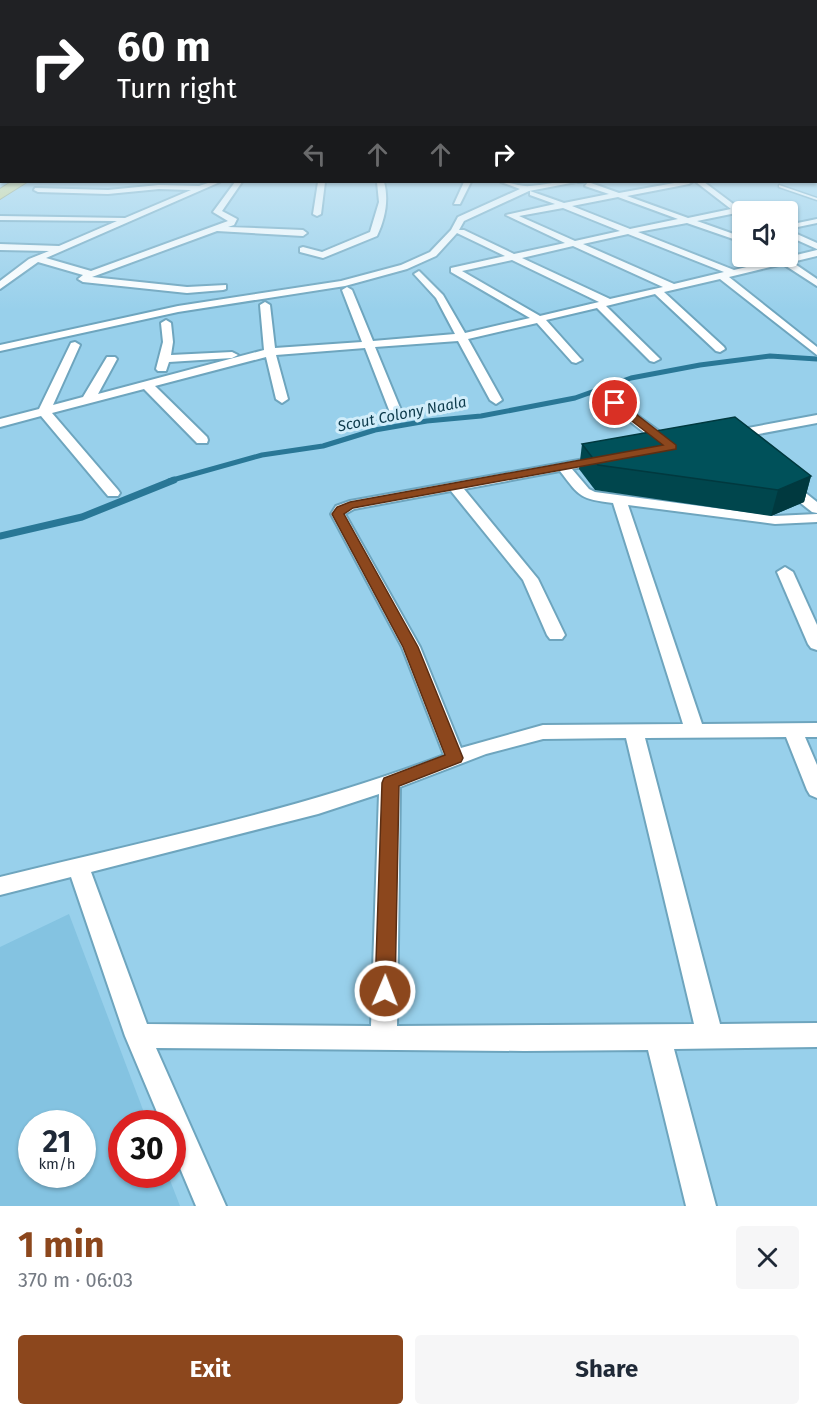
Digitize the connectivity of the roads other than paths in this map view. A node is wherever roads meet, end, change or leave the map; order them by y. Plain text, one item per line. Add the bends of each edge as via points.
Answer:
1 (180, 197) edge
2 (227, 197) edge
3 (319, 197) edge
4 (383, 197) edge
5 (460, 197) edge
6 (514, 197) edge
7 (545, 197) edge
8 (605, 197) edge
9 (624, 197) edge
10 (719, 197) edge
11 (458, 202) dead end
12 (563, 205) junction
13 (732, 207) edge
14 (317, 214) dead end
15 (732, 214) edge
16 (0, 218) edge
17 (131, 219) junction
18 (688, 219) junction
19 (817, 221) edge
20 (798, 225) edge
21 (219, 229) junction
22 (631, 231) junction
23 (280, 232) junction
24 (461, 232) dead end
25 (303, 233) dead end
26 (732, 236) edge
27 (798, 237) edge
28 (273, 241) dead end
29 (575, 243) junction
30 (817, 246) edge
31 (0, 247) edge
32 (62, 248) junction
33 (303, 250) dead end
34 (817, 253) edge
35 (798, 256) edge
36 (513, 257) junction
37 (38, 259) junction
38 (753, 267) edge
39 (798, 267) edge
40 (92, 274) junction
41 (419, 274) dead end
42 (726, 274) junction
43 (817, 283) edge
44 (0, 286) edge
45 (223, 286) dead end
46 (672, 287) junction
47 (347, 290) dead end
48 (657, 291) junction
49 (604, 304) junction
50 (265, 305) dead end
51 (539, 319) junction
52 (166, 323) dead end
53 (464, 337) junction
54 (369, 344) junction
55 (75, 345) dead end
56 (0, 348) edge
57 (720, 349) dead end
58 (270, 352) junction
59 (817, 352) edge
60 (111, 359) dead end
61 (164, 359) junction
62 (654, 359) dead end
63 (576, 360) dead end
64 (154, 383) junction
65 (604, 395) dead end
66 (282, 399) dead end
67 (88, 400) junction
68 (496, 400) dead end
69 (44, 412) junction
70 (397, 415) dead end
71 (816, 420) edge
72 (0, 423) edge
73 (202, 440) dead end
74 (650, 451) edge
75 (745, 451) edge
76 (618, 457) edge
77 (563, 467) junction
78 (781, 480) edge
79 (455, 487) junction
80 (113, 493) dead end
81 (619, 499) junction
82 (817, 509) edge
83 (817, 518) edge
84 (785, 572) dead end
85 (556, 634) dead end
86 (817, 644) edge
87 (793, 730) junction
88 (817, 730) edge
89 (634, 731) junction
90 (695, 731) junction
91 (455, 758) junction
92 (390, 783) junction
93 (817, 790) edge
94 (78, 866) junction
95 (0, 886) edge
96 (817, 1035) edge
97 (138, 1036) junction
98 (710, 1036) junction
99 (384, 1037) junction
100 (658, 1037) junction
101 (211, 1206) edge
102 (701, 1206) edge

1 - 17 street
2 - 21 street via 217,212 233,221
3 - 14 street
4 - 33 street via 374,234 323,255
5 - 11 street
6 - 56 street via 460,219 433,254 404,267 342,284 178,309
7 - 12 street
8 - 12 street
9 - 18 street
10 - 13 street
12 - 22 street
12 - 29 street via 509,216
15 - 18 street
16 - 17 street
17 - 32 street
18 - 22 street
18 - 26 street
19 - 20 street
21 - 23 street
21 - 40 street
22 - 29 street
22 - 42 street
23 - 25 street
23 - 28 street
24 - 36 street
27 - 30 street
29 - 36 street
29 - 46 street
31 - 32 street
32 - 37 street
34 - 35 street
36 - 49 street
36 - 51 street via 454,271
37 - 40 street
37 - 44 street
38 - 42 street
39 - 43 street
40 - 45 street via 84,280 187,290
41 - 53 street via 440,297
42 - 46 street
42 - 59 street
46 - 48 street
47 - 54 street
48 - 49 street
48 - 57 street
49 - 51 street
49 - 62 street
50 - 58 street
51 - 53 street
51 - 63 street
52 - 61 street via 168,342
53 - 54 street
53 - 68 street
54 - 58 street
54 - 70 street
55 - 69 street
58 - 61 street
58 - 64 street
58 - 66 street
60 - 67 street
61 - 64 street
64 - 67 street
64 - 73 street
65 - 74 street via 677,446
67 - 69 street
69 - 72 street
69 - 80 street
71 - 75 street via 721,437
76 - 77 street
77 - 79 street
77 - 81 street via 584,492
78 - 82 street
79 - 85 street via 531,579
79 - 91 street via 350,505 338,514 411,647
81 - 83 street via 775,520
81 - 90 street
84 - 86 street
87 - 88 street
87 - 90 street
87 - 93 street
89 - 90 street
89 - 91 street via 543,732
89 - 98 street
91 - 92 street
92 - 94 street via 318,806
92 - 99 street
94 - 95 street
94 - 97 street
96 - 98 street
97 - 99 street
97 - 101 street
98 - 100 street
99 - 100 street
100 - 102 street

